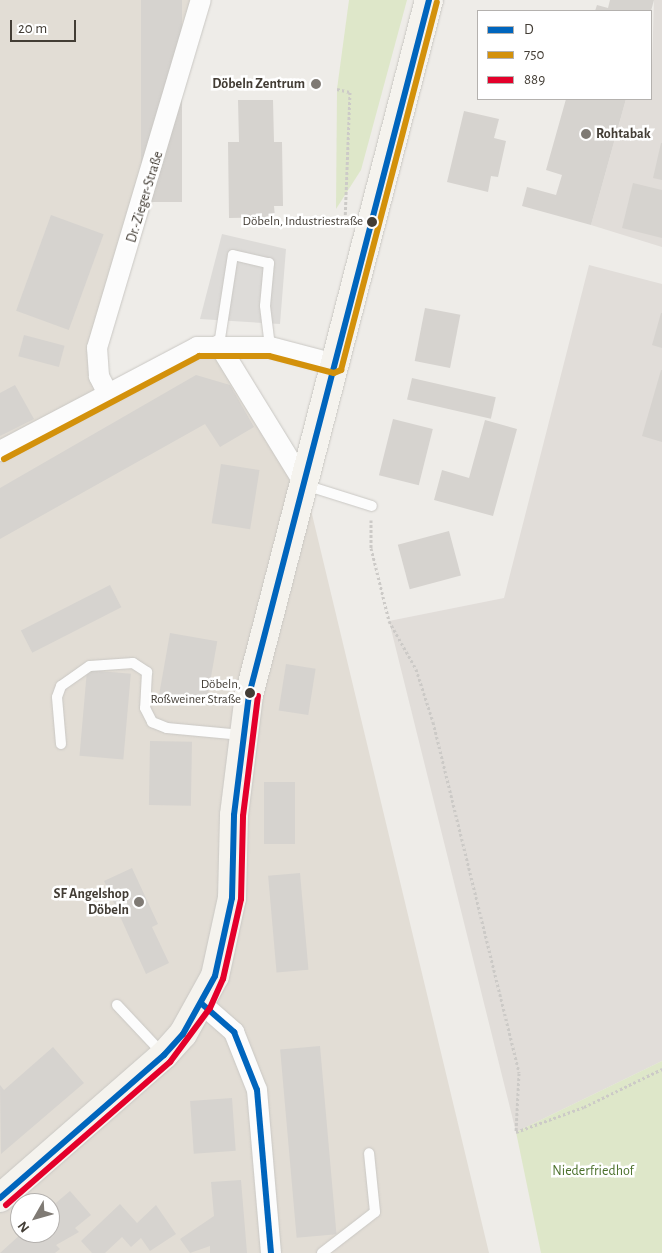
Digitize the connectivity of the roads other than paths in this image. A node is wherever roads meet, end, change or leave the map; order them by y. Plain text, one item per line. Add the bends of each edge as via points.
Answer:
1 (201, 0) edge
2 (428, 0) edge
3 (219, 345) junction
4 (270, 347) junction
5 (335, 364) junction
6 (107, 392) junction
7 (0, 451) edge
8 (305, 485) junction
9 (372, 506) road end
10 (243, 735) junction
11 (61, 744) dead end
12 (202, 1004) junction
13 (117, 1005) dead end
14 (164, 1056) junction
15 (369, 1153) dead end
16 (0, 1198) edge
17 (271, 1253) edge
18 (322, 1253) edge

1 - 6 street, Dr.-Zieger-Straße via 97,348 99,376
2 - 5 main road
3 - 4 street
3 - 4 lane via 233,255 269,263 265,306
3 - 6 street via 175,356
3 - 8 street
4 - 5 street
5 - 8 main road
6 - 7 street
8 - 9 lane
8 - 10 main road via 249,695
10 - 11 lane via 167,728 152,722 145,708 147,672 132,662 90,666 61,686 57,697
10 - 12 main road via 232,898 215,976
12 - 14 main road
12 - 17 street via 234,1032 257,1090
13 - 14 lane
14 - 16 main road
15 - 18 lane via 375,1212

